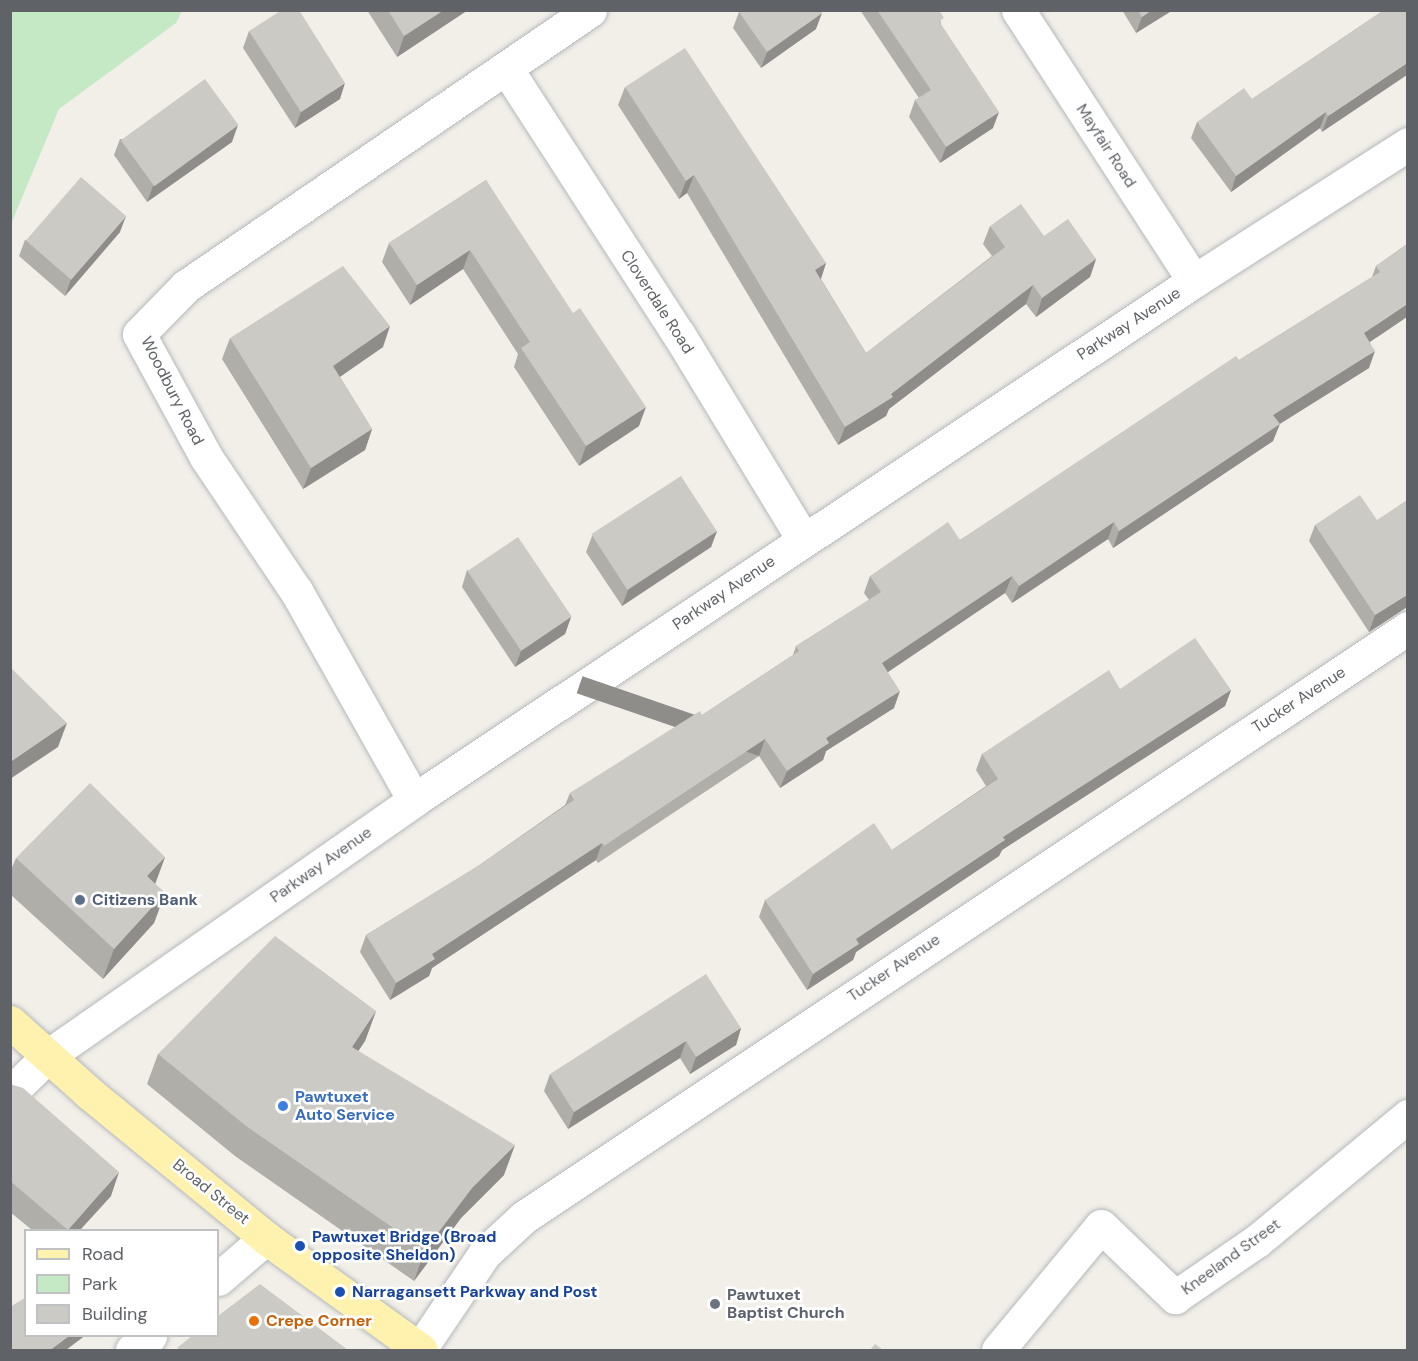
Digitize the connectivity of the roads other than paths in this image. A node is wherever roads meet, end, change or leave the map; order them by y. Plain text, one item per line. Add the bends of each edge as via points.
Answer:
1 (590, 10) edge
2 (1018, 10) edge
3 (506, 68) junction
4 (1407, 144) edge
5 (1194, 281) junction
6 (803, 539) junction
7 (1407, 628) edge
8 (414, 800) junction
9 (10, 1022) edge
10 (49, 1055) junction
11 (10, 1093) edge
12 (1407, 1116) edge
13 (266, 1238) junction
14 (219, 1278) edge
15 (148, 1337) edge
16 (132, 1350) edge
17 (420, 1350) edge
18 (998, 1350) edge

1 - 3 street, Woodbury Road
2 - 5 street, Mayfair Road
3 - 6 street, Cloverdale Road via 679,335
3 - 8 street, Woodbury Road via 186,286 140,334 207,457 296,591
4 - 5 street, Parkway Avenue
5 - 6 street, Parkway Avenue
6 - 8 street, Parkway Avenue
7 - 17 street, Tucker Avenue via 524,1217 484,1254
8 - 10 street, Parkway Avenue
9 - 10 main road, Broad Street
10 - 11 street, Parkway Avenue
10 - 13 main road, Broad Street
12 - 18 street, Kneeland Street via 1258,1240 1175,1297 1101,1226
13 - 14 street
13 - 17 main road, Broad Street
15 - 16 street

